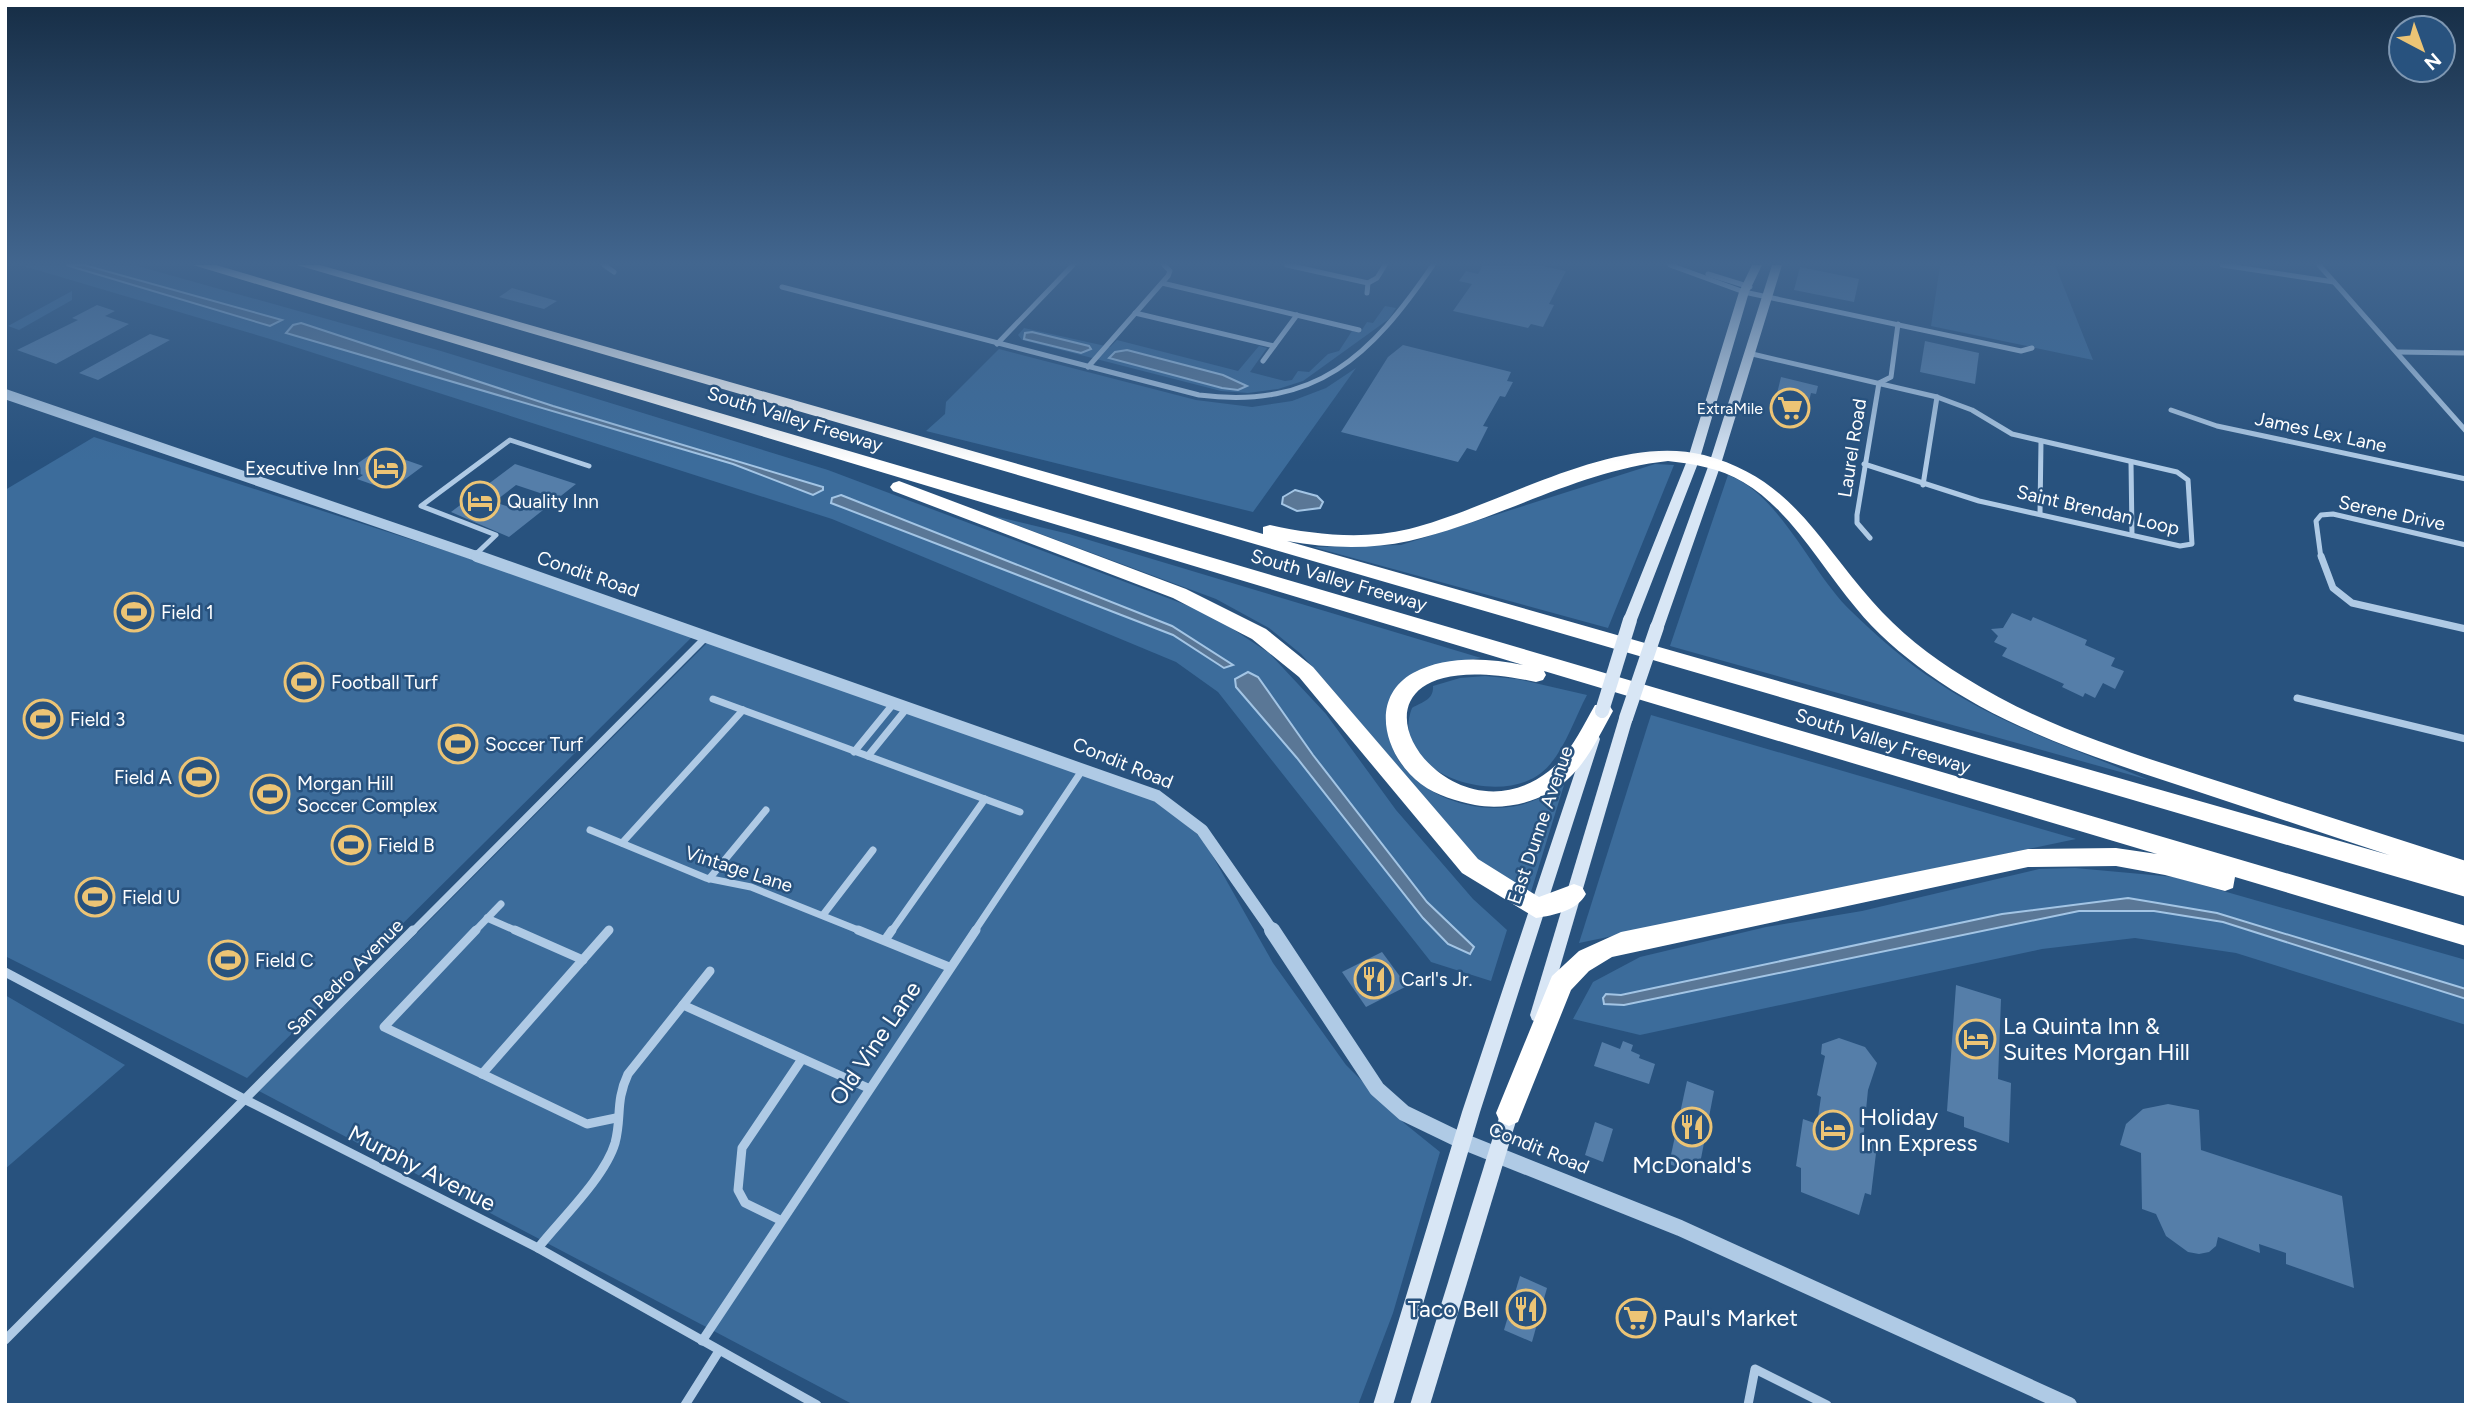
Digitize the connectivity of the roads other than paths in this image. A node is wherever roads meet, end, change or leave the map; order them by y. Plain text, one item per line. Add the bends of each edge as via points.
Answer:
1 (420, 331) edge
2 (531, 331) edge
3 (947, 331) edge
4 (1010, 331) edge
5 (1120, 331) edge
6 (1210, 331) edge
7 (1285, 331) edge
8 (1385, 331) edge
9 (1733, 331) edge
10 (1755, 331) edge
11 (1897, 331) edge
12 (1929, 331) edge
13 (2378, 331) edge
14 (997, 344) junction
15 (1274, 346) junction
16 (2032, 348) dead end
17 (2397, 352) junction
18 (1748, 353) junction
19 (2466, 354) edge
20 (1263, 361) dead end
21 (1088, 367) junction
22 (1879, 383) junction
23 (5, 394) edge
24 (1937, 397) junction
25 (2171, 410) dead end
26 (2466, 431) edge
27 (2041, 441) junction
28 (815, 449) junction
29 (1693, 457) junction
30 (2131, 462) junction
31 (1714, 464) junction
32 (1864, 464) junction
33 (589, 466) dead end
34 (2466, 479) edge
35 (1923, 485) junction
36 (1098, 495) junction
37 (2040, 514) junction
38 (2132, 535) junction
39 (1870, 538) dead end
40 (2466, 545) edge
41 (474, 556) junction
42 (2466, 629) edge
43 (707, 636) junction
44 (2297, 698) dead end
45 (713, 699) dead end
46 (894, 703) junction
47 (908, 707) junction
48 (743, 710) junction
49 (1602, 711) junction
50 (1787, 736) junction
51 (2466, 739) edge
52 (854, 752) junction
53 (868, 756) junction
54 (1083, 768) junction
55 (985, 799) junction
56 (766, 810) dead end
57 (1020, 812) dead end
58 (590, 830) dead end
59 (622, 843) junction
60 (873, 850) dead end
61 (2466, 871) edge
62 (709, 879) junction
63 (2466, 887) edge
64 (1574, 894) junction
65 (500, 904) dead end
66 (1535, 908) junction
67 (823, 915) junction
68 (487, 918) junction
69 (609, 930) dead end
70 (2466, 937) edge
71 (885, 940) junction
72 (583, 960) junction
73 (949, 967) junction
74 (710, 971) dead end
75 (5, 972) edge
76 (683, 1005) junction
77 (802, 1059) junction
78 (482, 1074) junction
79 (868, 1088) junction
80 (246, 1100) junction
81 (1509, 1113) junction
82 (616, 1118) junction
83 (1462, 1141) junction
84 (1497, 1154) junction
85 (780, 1220) junction
86 (538, 1248) junction
87 (5, 1340) edge
88 (702, 1341) junction
89 (719, 1351) junction
90 (2038, 1398) edge
91 (685, 1405) edge
92 (817, 1405) edge
93 (1383, 1405) edge
94 (1420, 1405) edge
95 (1748, 1405) edge
96 (1827, 1405) edge
97 (2069, 1405) edge

1 - 28 highway, South Valley Freeway
2 - 36 highway, South Valley Freeway
3 - 14 street
4 - 14 street
5 - 21 street
6 - 15 street
7 - 15 street
8 - 21 street via 1321,381 1261,400 1221,399
9 - 29 main road, East Dunne Avenue
10 - 18 main road
11 - 22 street, Laurel Road via 1891,377
12 - 16 street via 2021,351
13 - 17 street
14 - 21 street
15 - 20 street
17 - 19 street
17 - 26 street
18 - 22 street, Saint Brendan Loop
18 - 31 main road
22 - 24 street, Saint Brendan Loop
22 - 32 street, Laurel Road
23 - 41 street, Condit Road
24 - 27 street, Saint Brendan Loop via 1972,410 2012,434
24 - 35 street
25 - 34 street, James Lex Lane via 2217,426
27 - 30 street, Saint Brendan Loop
27 - 37 street
28 - 50 highway, South Valley Freeway
28 - 66 highway via 835,462 1170,590 1250,626 1306,672 1470,866
29 - 31 highway
29 - 36 highway via 1617,463 1430,529 1373,540 1299,537
29 - 49 main road, East Dunne Avenue, bridge via 1630,620
30 - 38 street
30 - 38 street, Saint Brendan Loop via 2177,472 2188,480 2192,544 2180,546
31 - 61 highway via 1763,487 1891,632 1937,670 1992,704 2070,740
31 - 64 main road, bridge via 1626,718
32 - 35 street, Saint Brendan Loop
32 - 39 street, Laurel Road via 1857,523
33 - 41 street via 510,440 421,506 496,536
35 - 37 street, Saint Brendan Loop
36 - 63 highway, South Valley Freeway
37 - 38 street, Saint Brendan Loop
40 - 42 street, Serene Drive via 2333,514 2321,515 2316,521 2328,585 2337,595 2351,603
41 - 43 street, Condit Road
43 - 46 street, Condit Road
43 - 80 street, San Pedro Avenue
44 - 51 street
45 - 48 street
46 - 47 street, Condit Road
46 - 52 street
47 - 53 street
47 - 54 street, Condit Road
48 - 52 street
48 - 59 street
49 - 50 highway via 1579,750 1555,778 1533,791 1496,799 1458,794 1431,781 1402,751 1394,724 1401,699 1419,681 1450,668 1481,667 1544,677
49 - 66 main road, East Dunne Avenue
50 - 70 highway, South Valley Freeway
52 - 53 street
53 - 55 street
54 - 73 street, Old Vine Lane
54 - 83 street, Condit Road via 1157,796 1202,830 1377,1089 1404,1113
55 - 57 street
55 - 71 street
56 - 62 street
58 - 59 street, Vintage Lane
59 - 62 street, Vintage Lane
60 - 67 street
62 - 67 street, Vintage Lane via 751,887
64 - 66 highway via 1555,905
64 - 81 main road
65 - 68 street
66 - 83 main road, East Dunne Avenue
67 - 71 street, Vintage Lane
68 - 72 street
68 - 78 street via 384,1027
69 - 72 street
70 - 81 highway via 2141,860 2094,855 2028,858 1641,937 1602,949 1562,984
71 - 73 street, Vintage Lane
72 - 78 street
73 - 79 street, Old Vine Lane
74 - 76 street
75 - 80 street, Murphy Avenue
76 - 77 street
76 - 82 street via 628,1074
77 - 79 street
77 - 85 street via 742,1148 738,1190 745,1203
78 - 82 street via 587,1124
79 - 85 street, Old Vine Lane
80 - 86 street, Murphy Avenue
80 - 87 street, San Pedro Avenue
81 - 84 main road
82 - 86 street via 615,1142 604,1164
83 - 84 street, Condit Road
83 - 93 main road, East Dunne Avenue
84 - 90 street, Condit Road via 1680,1228
84 - 94 main road
85 - 88 street, Old Vine Lane
86 - 88 street, Murphy Avenue
88 - 89 street, Murphy Avenue
89 - 91 street
89 - 92 street, Murphy Avenue
90 - 97 street, Condit Road
95 - 96 street via 1755,1369

